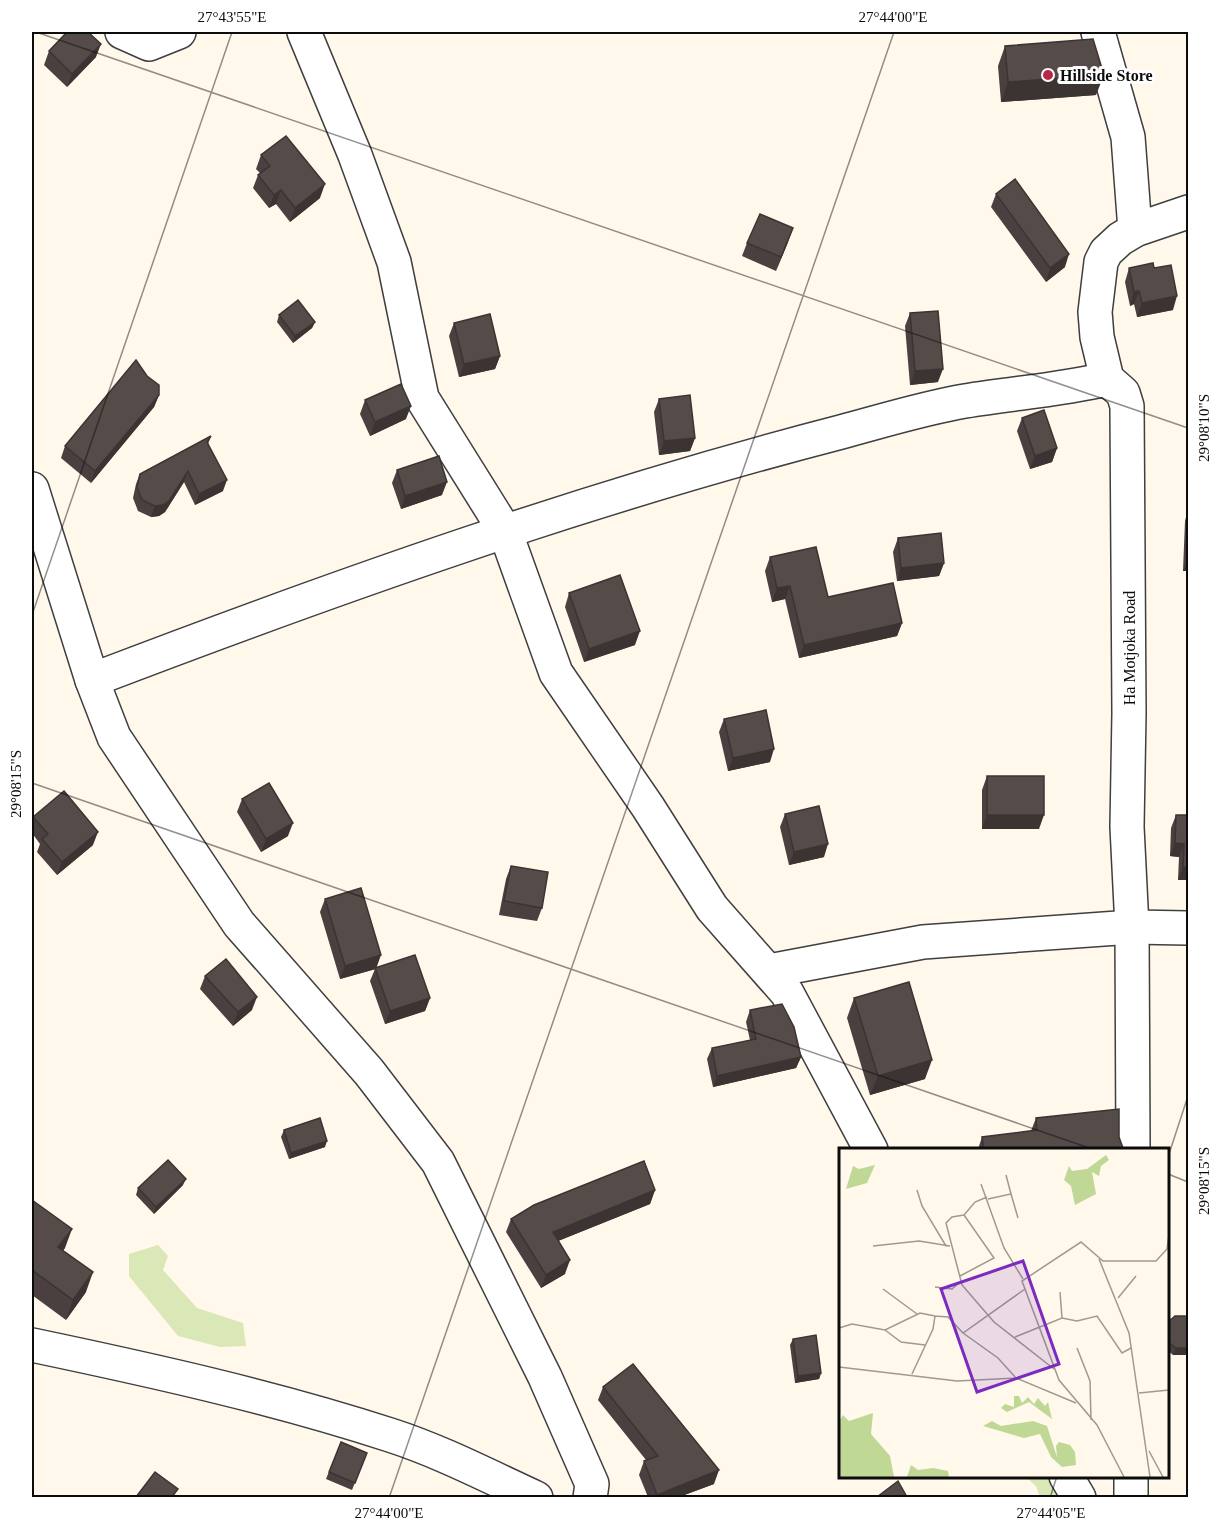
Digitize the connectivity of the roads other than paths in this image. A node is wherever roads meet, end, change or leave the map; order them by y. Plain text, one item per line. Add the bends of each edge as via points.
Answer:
1 (122, 32) edge
2 (179, 32) edge
3 (304, 32) edge
4 (1098, 32) edge
5 (1188, 212) edge
6 (1135, 230) junction
7 (1107, 379) junction
8 (32, 489) edge
9 (505, 531) junction
10 (92, 680) junction
11 (1132, 927) junction
12 (1188, 928) edge
13 (769, 971) junction
14 (870, 1148) edge
15 (1133, 1148) edge
16 (32, 1345) edge
17 (1067, 1478) edge
18 (1131, 1478) edge
19 (536, 1497) edge
20 (590, 1497) edge
21 (1078, 1497) edge
22 (1131, 1497) edge

1 - 2 street via 149,44
3 - 9 street via 394,262 422,398
4 - 6 street via 1128,137
5 - 6 street, Ha Motjoka Road
6 - 7 street, Ha Motjoka Road via 1106,252 1101,262 1095,312
7 - 9 street via 963,401 623,494
7 - 11 street, Ha Motjoka Road via 1123,393 1128,406 1127,827
8 - 10 street
9 - 10 street
9 - 13 street via 556,673 712,908
10 - 20 street via 114,737 239,924 369,1072 438,1162 545,1377 592,1484
11 - 12 street
11 - 13 street via 923,942
11 - 15 street, Ha Motjoka Road
13 - 14 street via 787,993
16 - 19 street via 255,1397 381,1432
17 - 21 street
18 - 22 street

